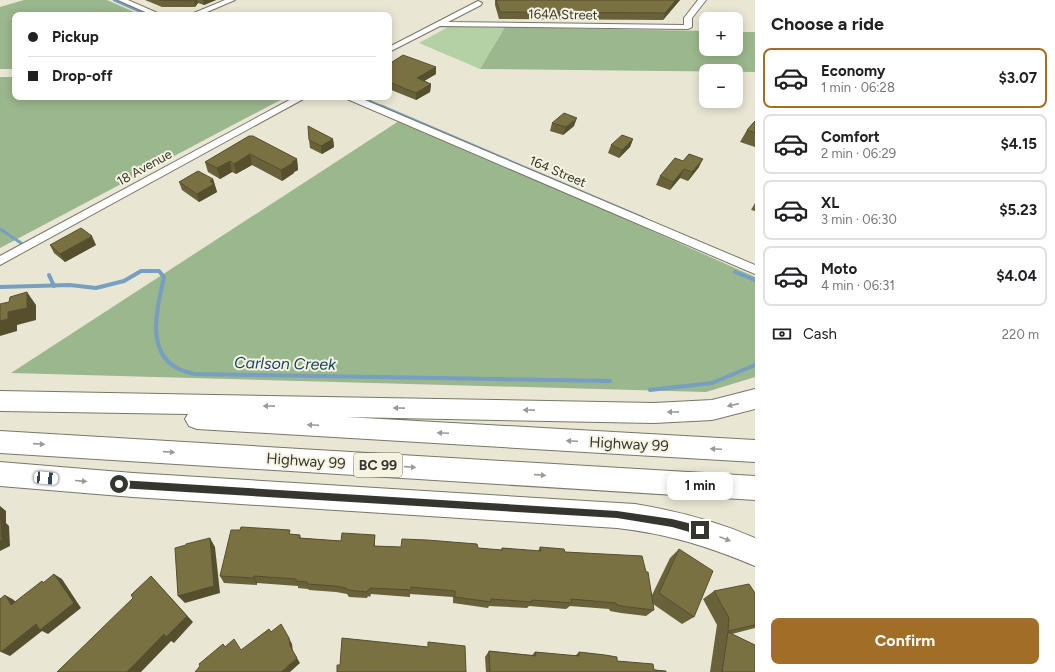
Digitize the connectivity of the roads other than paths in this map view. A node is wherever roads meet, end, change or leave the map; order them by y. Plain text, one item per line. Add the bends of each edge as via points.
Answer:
1 (122, 0) edge
2 (231, 0) edge
3 (702, 0) edge
4 (478, 3) dead end
5 (151, 12) edge
6 (201, 12) edge
7 (438, 24) junction
8 (392, 48) edge
9 (296, 100) edge
10 (357, 100) edge
11 (0, 261) edge
12 (755, 270) edge
13 (755, 399) edge
14 (0, 401) edge
15 (0, 406) edge
16 (0, 442) edge
17 (755, 451) edge
18 (0, 474) edge
19 (755, 488) edge
20 (755, 552) edge

1 - 5 street
2 - 6 street
3 - 7 street, 164A Street via 688,18 688,27
4 - 7 street
7 - 8 street
9 - 11 street, 18 Avenue
10 - 12 street, 164 Street
13 -> 14 highway via 712,410 654,412
17 -> 15 highway, Highway 99 / BC 99
16 -> 19 highway, Highway 99 / BC 99
18 -> 20 highway via 133,486 617,514 693,529 724,538

